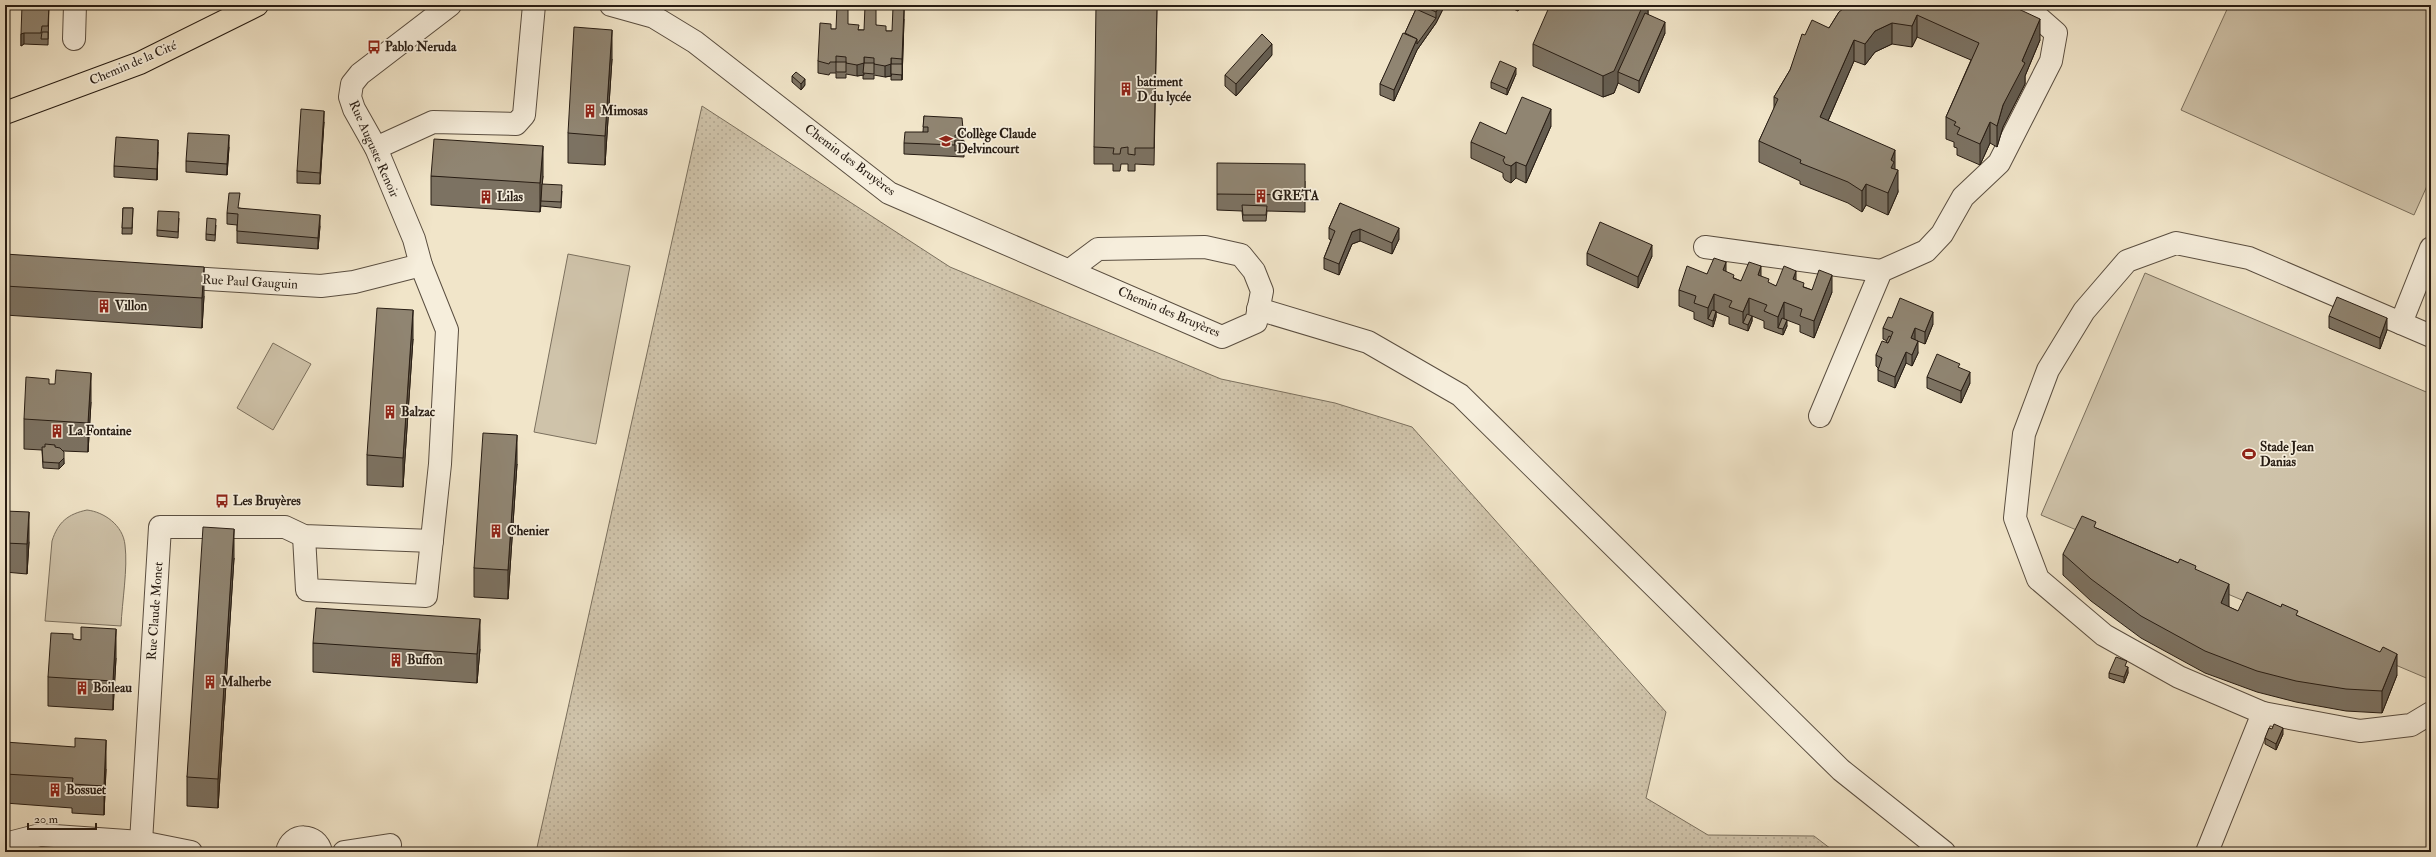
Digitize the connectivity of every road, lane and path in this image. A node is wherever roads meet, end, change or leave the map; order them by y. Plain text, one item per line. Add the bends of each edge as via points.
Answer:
1 (75, 5) edge
2 (257, 5) edge
3 (450, 5) edge
4 (534, 5) edge
5 (611, 5) edge
6 (2024, 5) edge
7 (74, 39) dead end
8 (5, 113) edge
9 (376, 148) junction
10 (1706, 247) dead end
11 (2431, 248) edge
12 (421, 265) junction
13 (1070, 270) junction
14 (1881, 272) junction
15 (152, 276) edge
16 (1258, 309) junction
17 (2401, 323) junction
18 (2431, 336) edge
19 (1820, 416) dead end
20 (304, 536) junction
21 (432, 541) junction
22 (2263, 713) junction
23 (2431, 713) edge
24 (141, 842) junction
25 (5, 844) edge
26 (390, 845) dead end
27 (191, 852) edge
28 (287, 852) edge
29 (321, 852) edge
30 (344, 852) edge
31 (1944, 852) edge
32 (2207, 852) edge

1 - 7 street
2 - 8 main road, Chemin de la Cité via 140,63
3 - 9 street, Rue Auguste Renoir via 360,74 352,84 350,97 354,109
4 - 9 street via 524,115 516,124 433,122
5 - 13 street, Chemin des Bruyères via 654,17 711,53 889,193
6 - 14 street via 2056,34 2051,61 1999,163 1963,197 1942,234 1926,251
9 - 12 street, Rue Auguste Renoir via 414,239
10 - 14 street
11 - 17 street
12 - 15 street, Rue Paul Gauguin via 354,282 321,286
12 - 21 street, Rue Auguste Renoir via 447,330 440,464
13 - 16 street, Chemin des Bruyères via 1222,337 1256,322
13 - 16 street, Chemin des Bruyères via 1098,249 1205,247 1241,255 1254,271 1262,291
14 - 19 street
16 - 31 street via 1368,342 1460,395 1841,770
17 - 18 street
17 - 22 street via 2249,258 2176,243 2128,261 2084,312 2048,370 2024,434 2015,518 2038,579 2104,635 2178,677
20 - 21 street, Rue Claude Monet
20 - 21 street via 307,590 426,596
20 - 24 street, Rue Claude Monet via 285,527 160,527
22 - 23 street via 2360,731 2411,725
22 - 32 street
24 - 25 street via 40,835
24 - 27 street
26 - 30 street
28 - 29 street via 288,846 295,839 303,837 313,839 320,846

